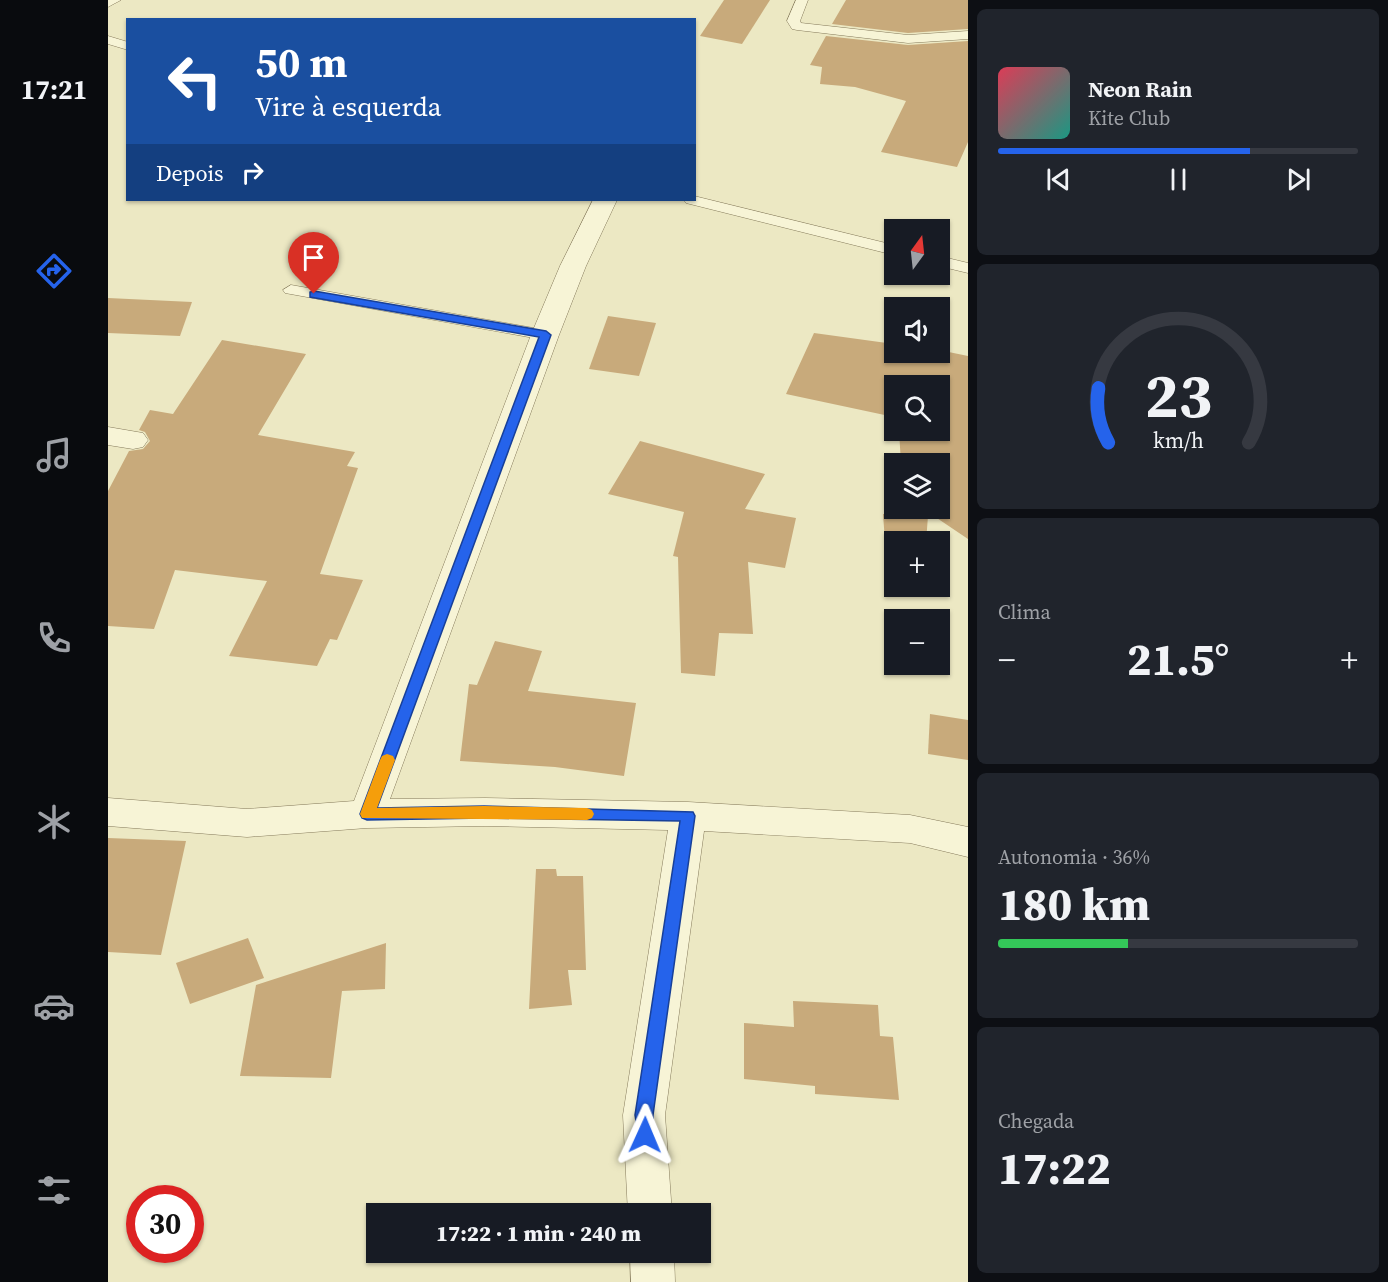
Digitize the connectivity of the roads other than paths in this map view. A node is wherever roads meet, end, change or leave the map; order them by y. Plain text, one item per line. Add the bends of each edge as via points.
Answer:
1 (115, 0) edge
2 (802, 0) edge
3 (108, 3) edge
4 (968, 35) edge
5 (108, 40) edge
6 (126, 45) edge
7 (605, 201) edge
8 (695, 201) edge
9 (884, 248) edge
10 (950, 264) edge
11 (968, 268) edge
12 (291, 290) dead end
13 (546, 335) junction
14 (108, 812) edge
15 (367, 814) junction
16 (688, 816) junction
17 (968, 842) edge
18 (649, 1203) edge
19 (652, 1263) edge
20 (653, 1282) edge

1 - 3 lane
2 - 4 lane via 793,21 797,26 908,39
5 - 6 lane
7 - 13 street
8 - 9 lane
10 - 11 lane
12 - 13 lane
13 - 15 street
14 - 15 street via 247,823
15 - 16 street
16 - 17 street via 910,829
16 - 18 street via 644,1115
19 - 20 street

